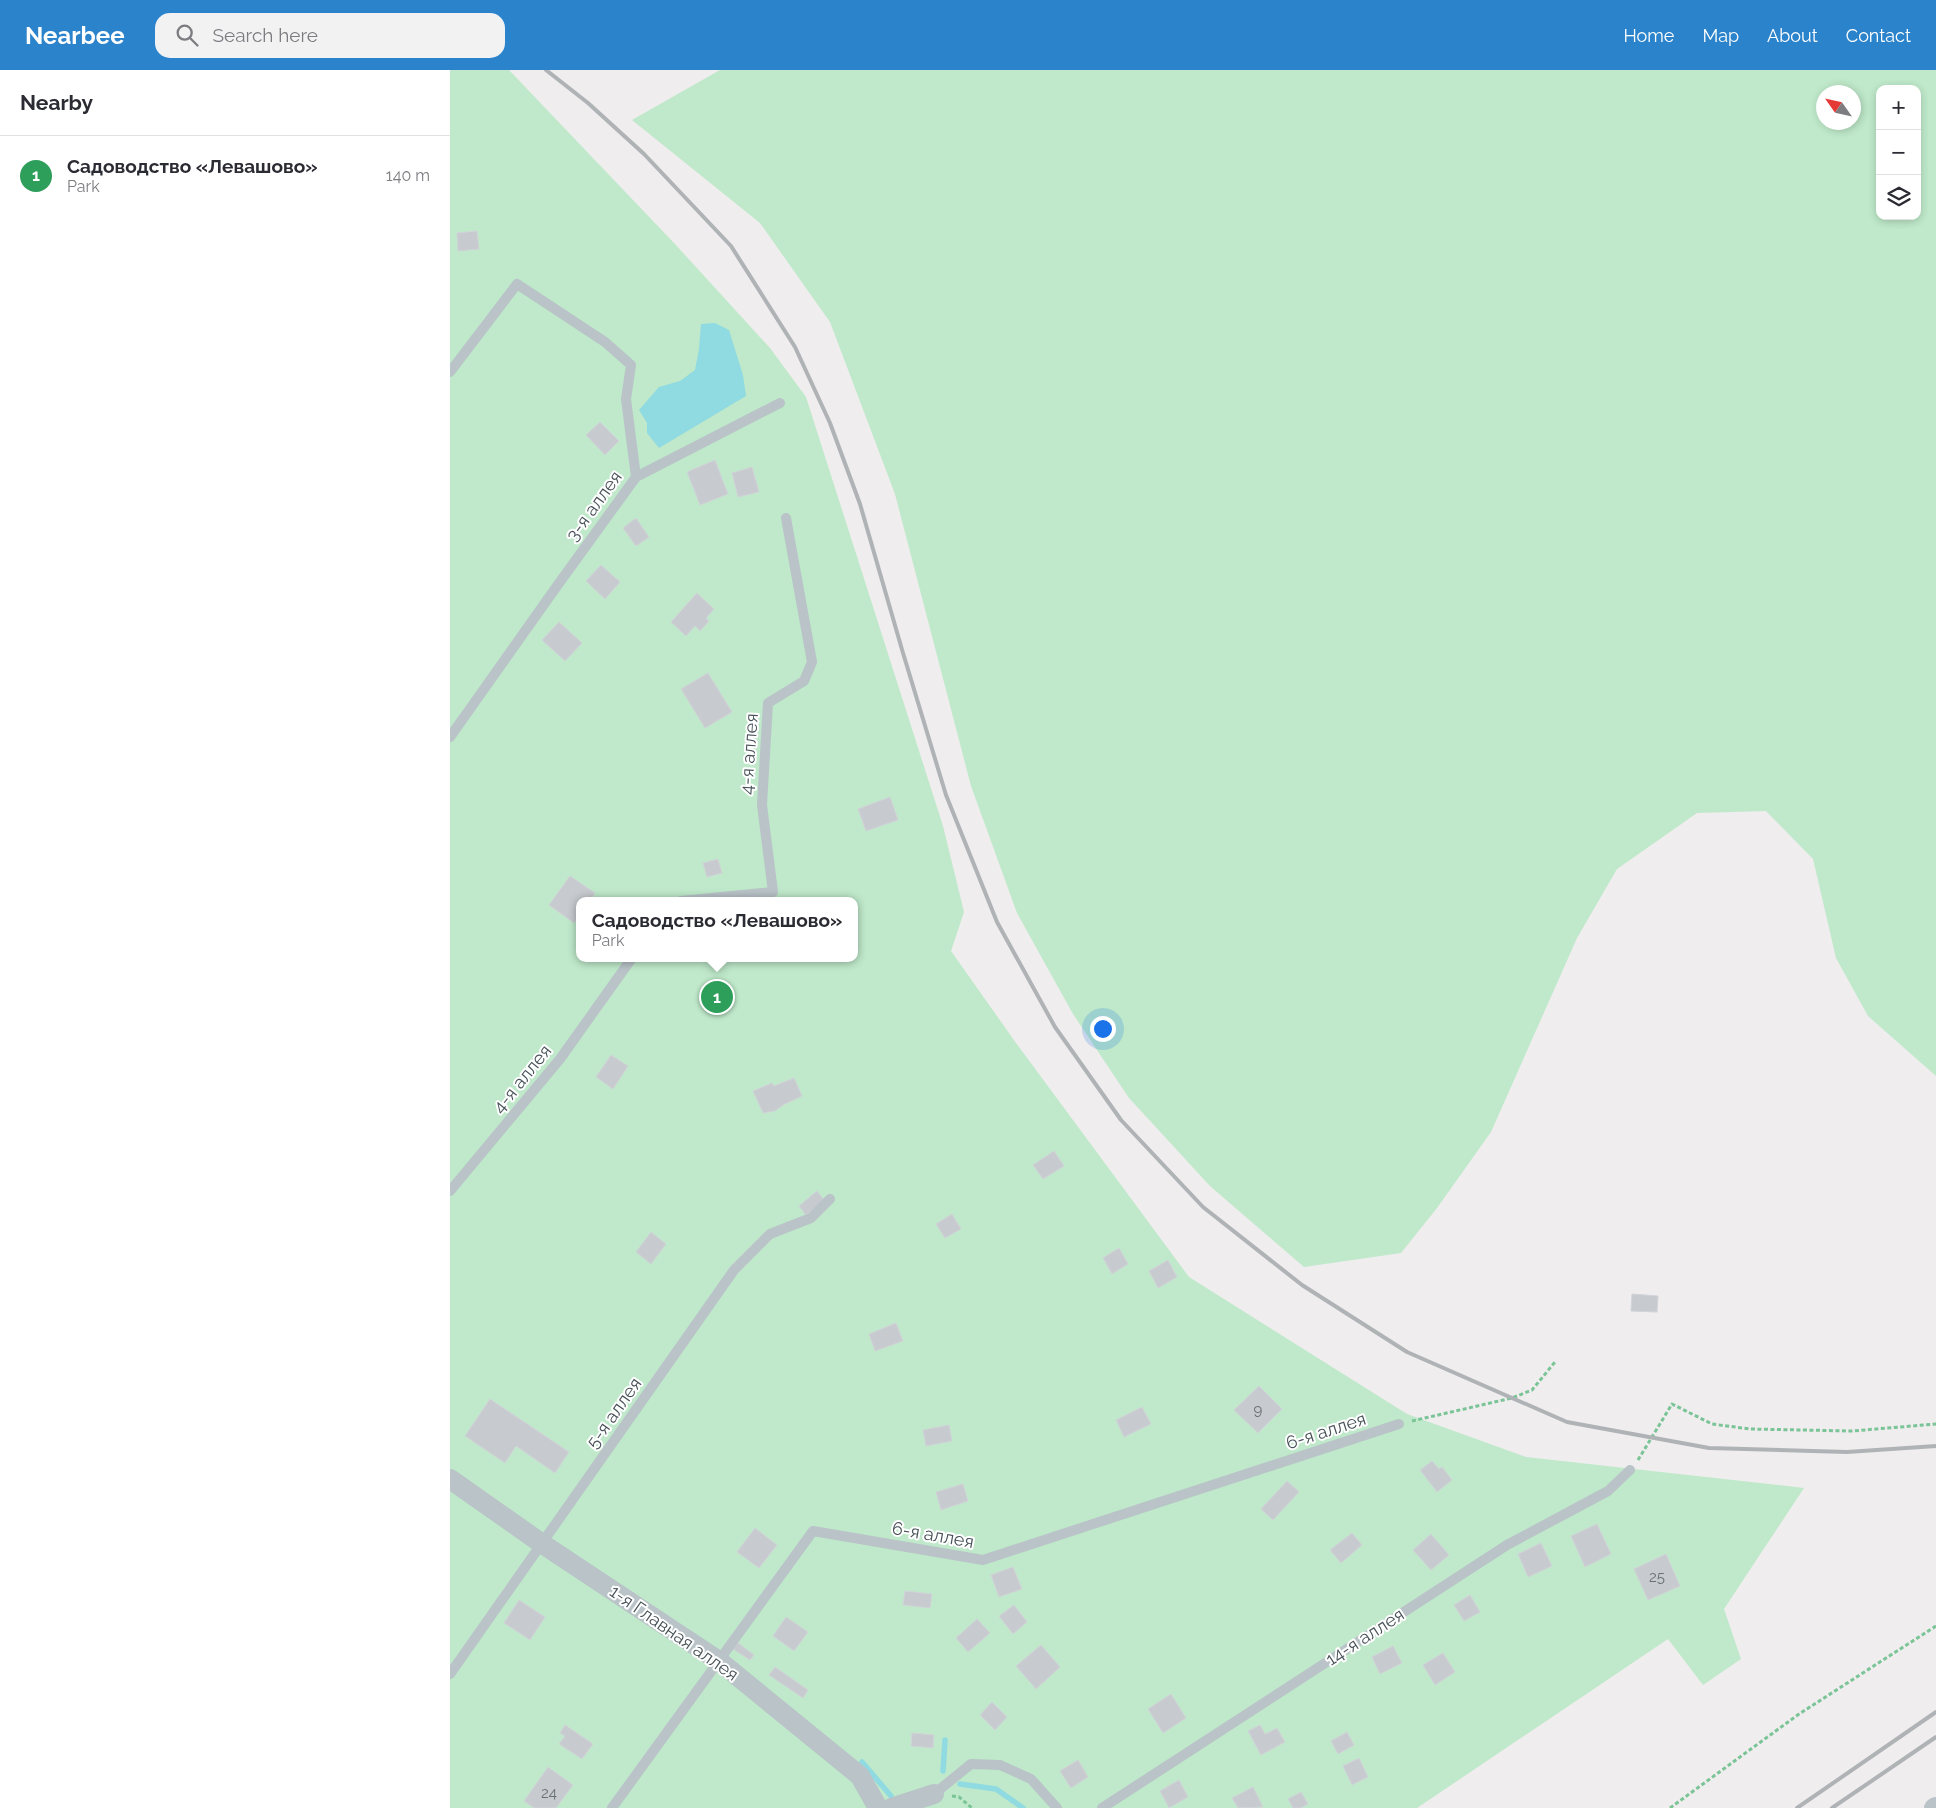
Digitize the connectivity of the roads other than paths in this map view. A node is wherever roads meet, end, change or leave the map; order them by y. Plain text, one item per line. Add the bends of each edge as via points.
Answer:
1 (450, 372) edge
2 (780, 404) dead end
3 (636, 477) junction
4 (786, 518) dead end
5 (450, 737) edge
6 (722, 897) edge
7 (629, 962) edge
8 (450, 1191) edge
9 (830, 1199) dead end
10 (1399, 1424) road end
11 (1630, 1470) road end
12 (450, 1479) edge
13 (541, 1543) junction
14 (719, 1661) junction
15 (450, 1674) edge
16 (934, 1794) joint
17 (612, 1808) edge
18 (878, 1808) edge
19 (891, 1808) edge
20 (1057, 1808) edge
21 (1102, 1808) edge

1 - 3 lane, 3-я аллея via 517,284 605,342 631,366 626,399
2 - 3 lane
3 - 5 lane, 3-я аллея
4 - 6 lane, 4-я аллея via 812,662 804,682 768,703 762,805 773,892
7 - 8 lane, 4-я аллея via 560,1059
9 - 13 lane, 5-я аллея via 810,1218 770,1234 734,1270
10 - 14 lane, 6-я аллея via 983,1560 813,1531
11 - 21 lane, 14-я аллея via 1608,1491 1507,1545
12 - 13 street, 1-я Главная аллея
13 - 14 street, 1-я Главная аллея
13 - 15 lane, 5-я аллея
14 - 17 lane, 6-я аллея
14 - 18 street, 1-я Главная аллея via 860,1776
16 - 19 street
16 - 20 lane via 971,1764 1000,1765 1031,1779

